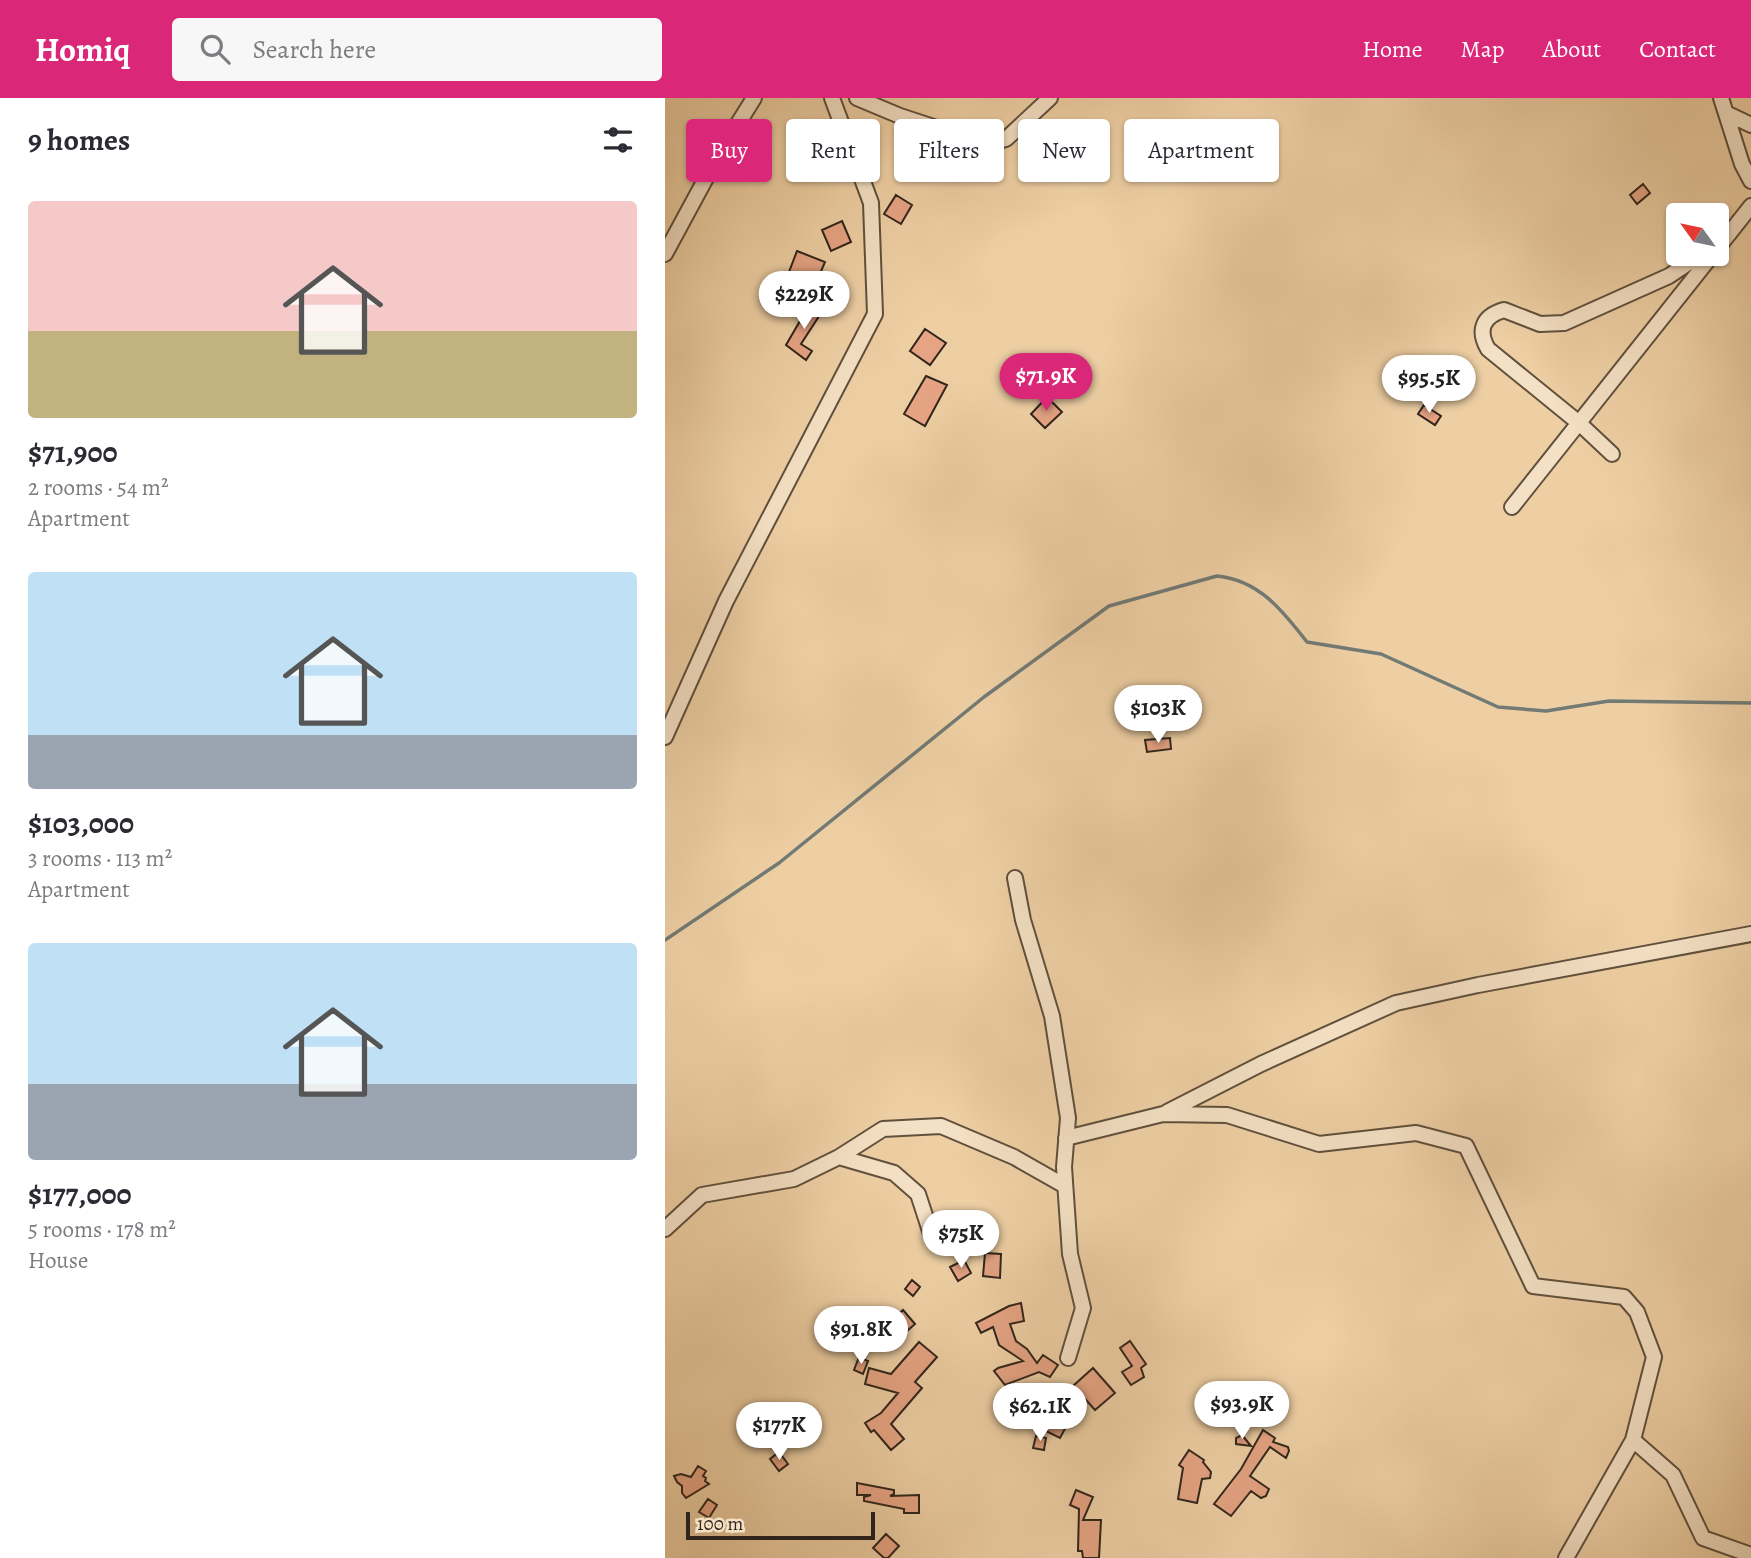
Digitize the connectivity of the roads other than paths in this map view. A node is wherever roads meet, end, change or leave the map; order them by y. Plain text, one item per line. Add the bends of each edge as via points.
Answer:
1 (754, 98) edge
2 (832, 98) edge
3 (857, 98) edge
4 (1050, 98) edge
5 (1721, 98) edge
6 (1726, 113) junction
7 (1751, 125) edge
8 (1751, 181) edge
9 (1751, 206) edge
10 (1729, 232) edge
11 (665, 254) edge
12 (1684, 266) edge
13 (1703, 266) edge
14 (1579, 423) junction
15 (1612, 454) dead end
16 (1512, 507) dead end
17 (665, 737) edge
18 (1015, 878) dead end
19 (1751, 934) edge
20 (1163, 1114) junction
21 (1066, 1138) junction
22 (839, 1157) junction
23 (1065, 1186) junction
24 (665, 1229) edge
25 (933, 1240) dead end
26 (1068, 1357) dead end
27 (1633, 1440) junction
28 (1751, 1555) edge
29 (1566, 1558) edge

1 - 11 street
2 - 17 street via 870,203 874,313 726,601
3 - 4 street via 985,144 1006,139
5 - 6 street
6 - 7 street
6 - 8 street
9 - 10 street
12 - 14 street via 1564,323 1540,324 1504,310 1488,318 1482,339 1488,349
13 - 14 street
14 - 15 street
14 - 16 street
18 - 21 street via 1052,1016 1068,1118
19 - 20 street via 1396,1003
20 - 21 street
20 - 27 street via 1227,1115 1319,1143 1416,1133 1466,1146 1533,1286 1624,1297 1637,1312 1654,1357
21 - 23 street
22 - 23 street via 883,1129 941,1126 1014,1157
22 - 24 street via 794,1180 702,1195
22 - 25 street via 894,1172 918,1194
23 - 26 street via 1070,1254 1083,1308
27 - 28 street via 1672,1475 1703,1538
27 - 29 street

